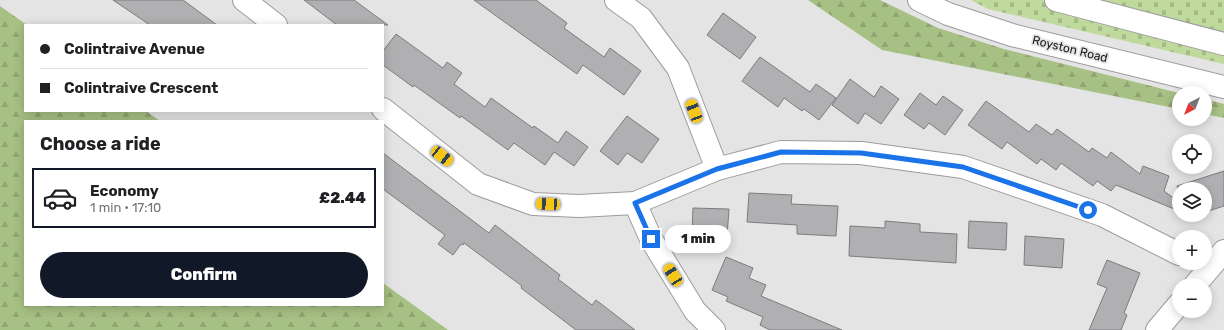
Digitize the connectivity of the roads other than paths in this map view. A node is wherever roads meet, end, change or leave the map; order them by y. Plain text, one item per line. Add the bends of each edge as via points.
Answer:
1 (244, 0) edge
2 (616, 0) edge
3 (919, 0) edge
4 (1056, 0) edge
5 (1121, 8) edge
6 (275, 24) edge
7 (1224, 44) edge
8 (1224, 87) edge
9 (384, 110) edge
10 (717, 169) junction
11 (635, 203) junction
12 (1172, 250) edge
13 (1224, 251) edge
14 (1201, 272) edge
15 (1172, 312) edge
16 (714, 330) edge
17 (1157, 330) edge

1 - 6 street
2 - 10 street via 641,18 678,68
3 - 8 street, Royston Road via 948,14 1012,35
4 - 5 street
5 - 7 street
9 - 11 street via 478,184 533,204 579,206
10 - 11 street
10 - 12 street via 781,152 861,153 963,167 1102,215
11 - 16 street via 651,239 695,311
13 - 14 street
15 - 17 street

